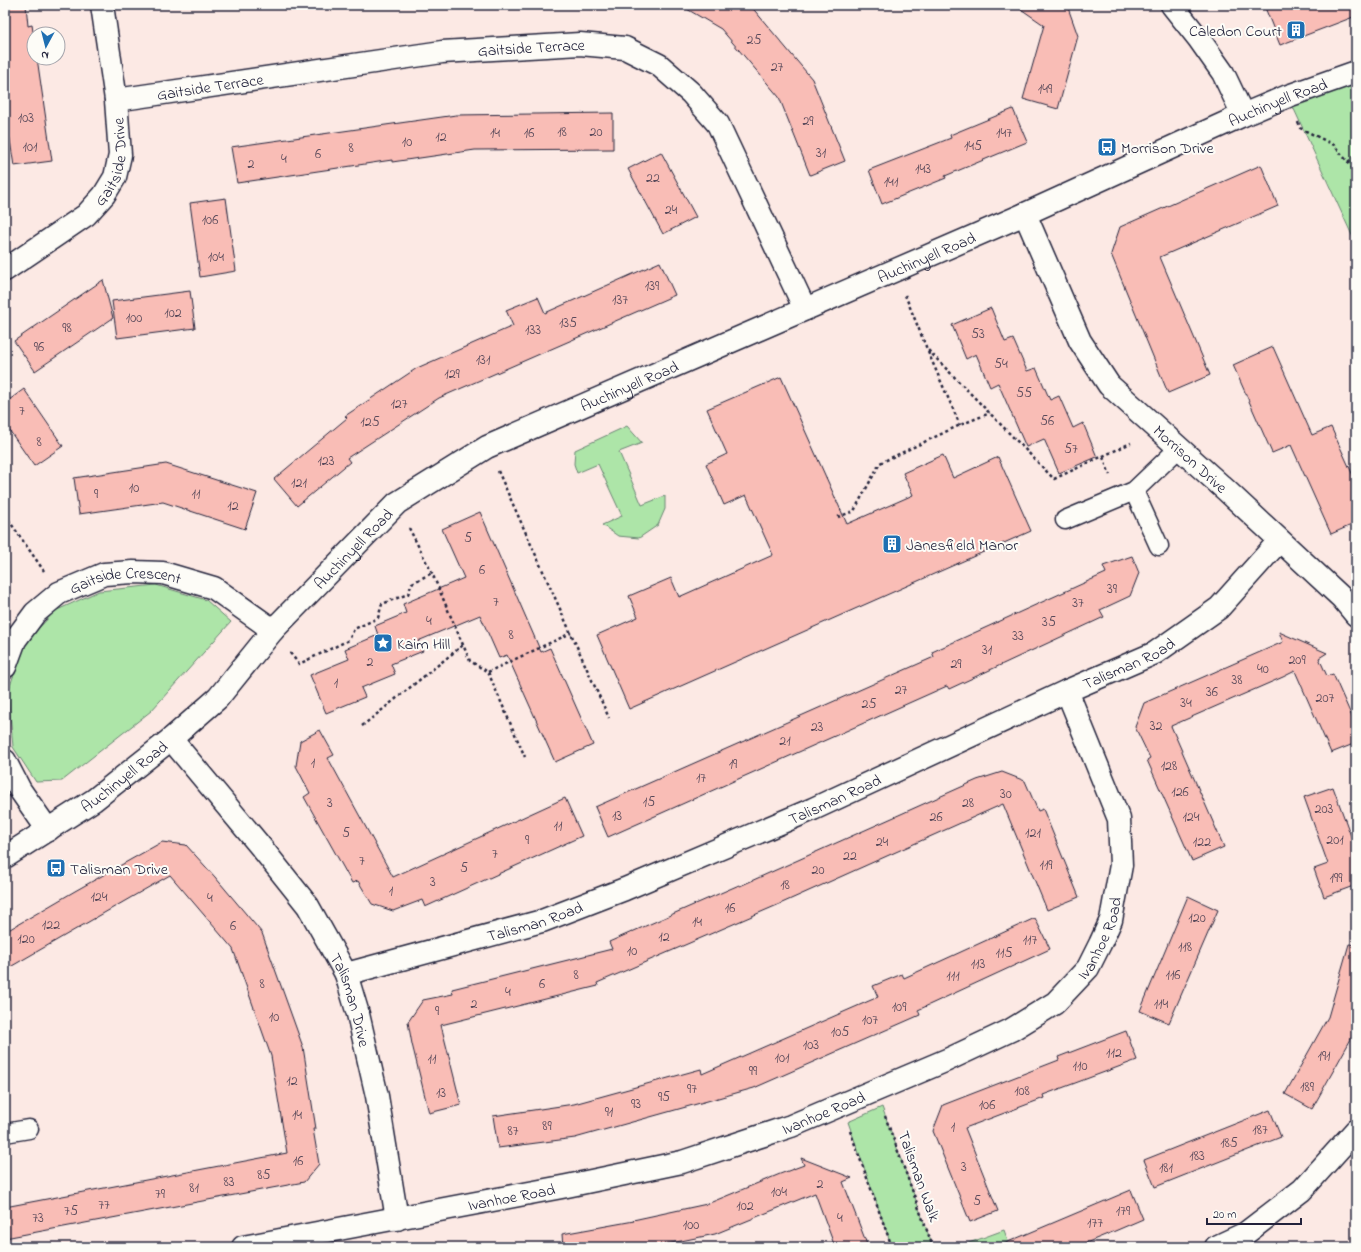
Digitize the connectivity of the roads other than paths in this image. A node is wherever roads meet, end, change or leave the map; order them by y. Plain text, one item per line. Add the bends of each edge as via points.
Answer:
1 (102, 5) edge
2 (1172, 5) edge
3 (1356, 72) edge
4 (116, 100) junction
5 (1243, 115) junction
6 (1025, 214) junction
7 (5, 270) edge
8 (806, 309) junction
9 (1179, 448) junction
10 (1134, 491) junction
11 (1065, 520) dead end
12 (1279, 541) junction
13 (1159, 546) dead end
14 (1356, 615) edge
15 (273, 630) junction
16 (5, 667) edge
17 (1067, 691) junction
18 (171, 739) junction
19 (5, 761) edge
20 (48, 830) junction
21 (5, 857) edge
22 (346, 974) junction
23 (29, 1129) dead end
24 (1356, 1130) edge
25 (5, 1133) edge
26 (397, 1219) junction
27 (243, 1247) edge
28 (1216, 1247) edge

1 - 4 street, Gaitside Drive
2 - 5 street via 1223,73
3 - 5 street, Auchinyell Road
4 - 7 street, Gaitside Drive via 120,155 115,177 104,195 86,215
4 - 8 street, Gaitside Terrace via 442,52 580,44 625,48 659,65 691,93 718,124
5 - 6 street, Auchinyell Road
6 - 8 street, Auchinyell Road
6 - 9 street, Morrison Drive via 1080,342 1109,385
8 - 15 street, Auchinyell Road via 487,447 397,503
9 - 10 lane
9 - 12 street, Morrison Drive
10 - 11 lane
10 - 13 lane
12 - 14 street, Morrison Drive via 1342,598
12 - 17 street, Talisman Road via 1219,608 1155,653
15 - 16 street, Gaitside Crescent via 214,588 163,573 104,574 59,593 35,613 15,640
15 - 18 street, Auchinyell Road via 218,698
17 - 22 street, Talisman Road via 813,809 625,889 542,921
17 - 26 street, Ivanhoe Road via 1119,819 1121,864 1111,920 1100,944 1088,968 1055,1003 1011,1030 947,1060 790,1126 682,1162
18 - 20 street, Auchinyell Road via 94,800
18 - 22 street, Talisman Drive via 308,906
19 - 20 street via 20,790
20 - 21 street, Auchinyell Road
22 - 26 street, Talisman Drive via 377,1096
23 - 25 lane
24 - 28 street via 1302,1190 1246,1233
26 - 27 street, Ivanhoe Road

